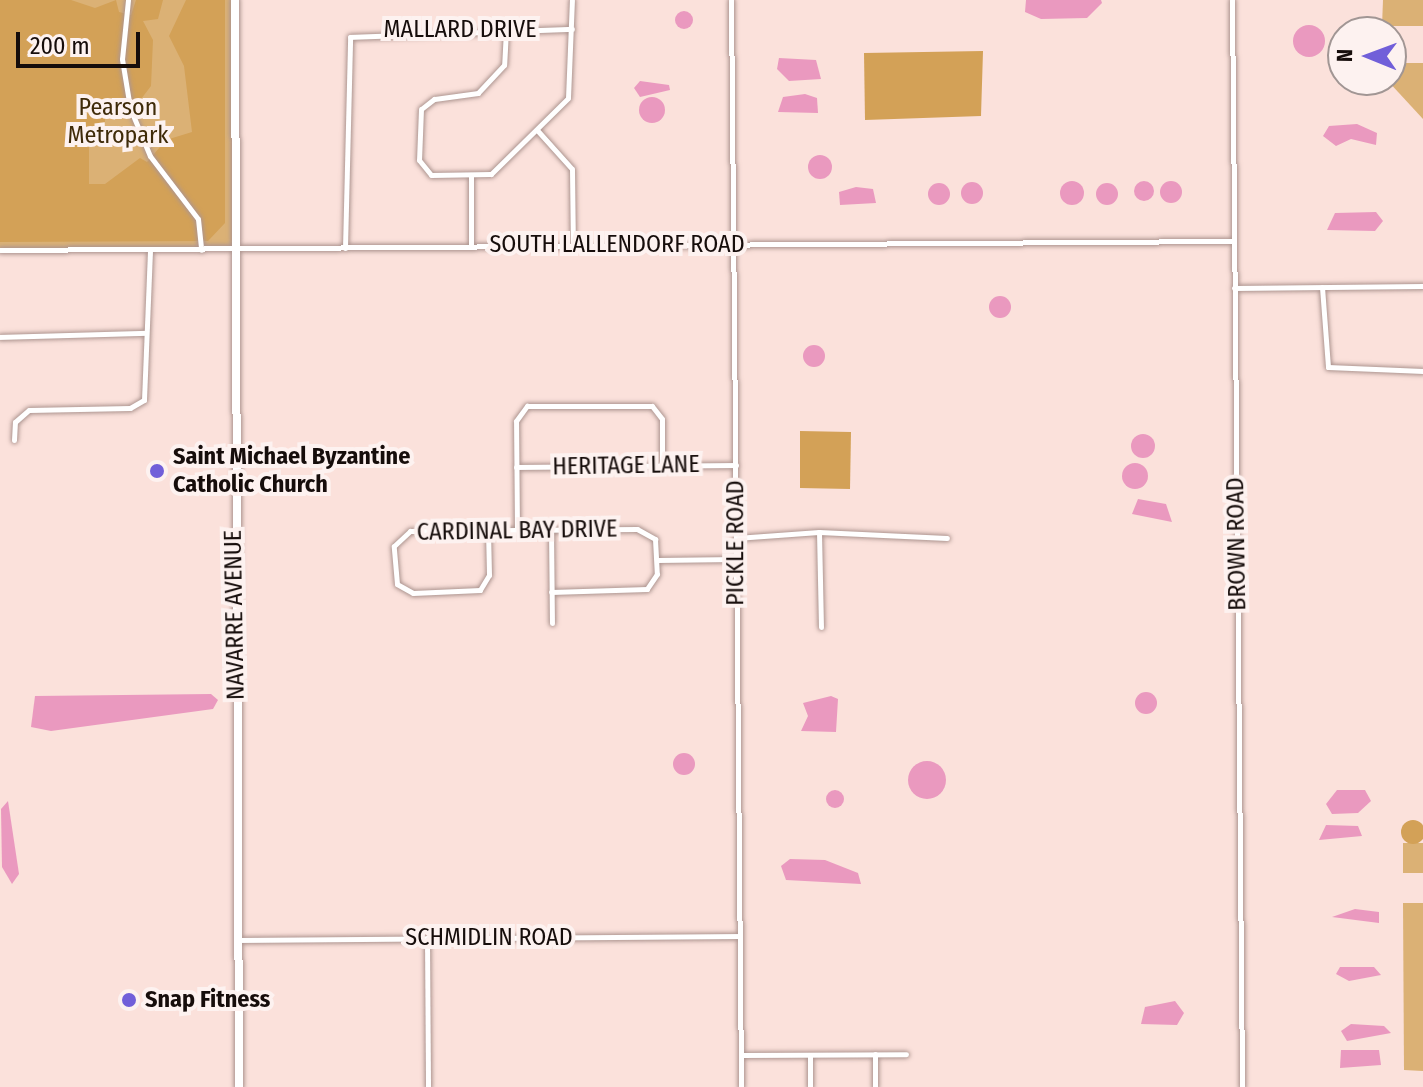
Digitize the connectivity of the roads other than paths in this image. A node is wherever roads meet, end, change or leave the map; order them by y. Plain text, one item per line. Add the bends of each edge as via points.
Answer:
1 (128, 0) edge
2 (235, 0) edge
3 (572, 0) edge
4 (731, 0) edge
5 (1232, 0) edge
6 (572, 29) junction
7 (506, 30) junction
8 (537, 130) junction
9 (471, 176) junction
10 (1234, 241) junction
11 (734, 245) junction
12 (471, 246) junction
13 (573, 246) junction
14 (345, 248) junction
15 (150, 249) junction
16 (0, 250) edge
17 (201, 250) junction
18 (236, 250) junction
19 (1423, 286) edge
20 (1322, 287) junction
21 (1234, 288) junction
22 (146, 333) junction
23 (0, 337) edge
24 (1423, 371) edge
25 (14, 440) dead end
26 (736, 465) junction
27 (662, 466) junction
28 (516, 467) junction
29 (488, 530) junction
30 (517, 530) junction
31 (551, 530) junction
32 (819, 532) junction
33 (736, 538) junction
34 (947, 538) dead end
35 (736, 559) junction
36 (657, 560) junction
37 (551, 592) junction
38 (552, 623) dead end
39 (821, 627) dead end
40 (740, 936) junction
41 (427, 938) junction
42 (238, 940) junction
43 (875, 1054) junction
44 (906, 1054) dead end
45 (741, 1055) junction
46 (810, 1055) junction
47 (239, 1087) edge
48 (428, 1087) edge
49 (741, 1087) edge
50 (810, 1087) edge
51 (875, 1087) edge
52 (1242, 1087) edge

1 - 17 street via 122,59 130,108 150,156 198,219
2 - 18 highway, NAVARRE AVENUE
3 - 6 street
4 - 11 street, PICKLE ROAD
5 - 10 street, BROWN ROAD
6 - 7 street, MALLARD DRIVE
6 - 8 street via 571,92
7 - 9 street via 504,65 478,93 432,100 419,114 424,170
7 - 14 street, MALLARD DRIVE via 350,37
8 - 9 street via 494,172
8 - 13 street via 572,166
9 - 12 street
10 - 11 street, SOUTH LALLENDORF ROAD
10 - 21 street, BROWN ROAD
11 - 13 street, SOUTH LALLENDORF ROAD
11 - 26 street, PICKLE ROAD
12 - 13 street, SOUTH LALLENDORF ROAD
12 - 14 street, SOUTH LALLENDORF ROAD
14 - 18 street, SOUTH LALLENDORF ROAD
15 - 16 street, SOUTH LALLENDORF ROAD
15 - 17 street, SOUTH LALLENDORF ROAD
15 - 22 street
17 - 18 street, SOUTH LALLENDORF ROAD
18 - 42 highway, NAVARRE AVENUE
19 - 20 street
20 - 21 street
20 - 24 street via 1328,367
21 - 52 street, BROWN ROAD
22 - 23 street
22 - 25 street via 147,392 139,405 29,410 17,419
26 - 27 street, HERITAGE LANE
26 - 33 street, PICKLE ROAD
27 - 28 street, HERITAGE LANE
27 - 28 street via 662,419 650,405 535,404 520,412
28 - 30 street
29 - 29 street, CARDINAL BAY DRIVE via 407,532 395,542 395,580 406,592 474,592 488,578
29 - 30 street, CARDINAL BAY DRIVE
30 - 31 street, CARDINAL BAY DRIVE
31 - 36 street, CARDINAL BAY DRIVE via 645,530 656,542
31 - 37 street
32 - 33 street
32 - 34 street
32 - 39 street
33 - 35 street, PICKLE ROAD
35 - 36 street
35 - 40 street, PICKLE ROAD
36 - 37 street via 656,578 643,591
37 - 38 street
40 - 41 street, SCHMIDLIN ROAD
40 - 45 street, PICKLE ROAD
41 - 42 street, SCHMIDLIN ROAD
41 - 48 street
42 - 47 highway, NAVARRE AVENUE
43 - 44 street
43 - 46 street
43 - 51 street
45 - 46 street
45 - 49 street, PICKLE ROAD
46 - 50 street

